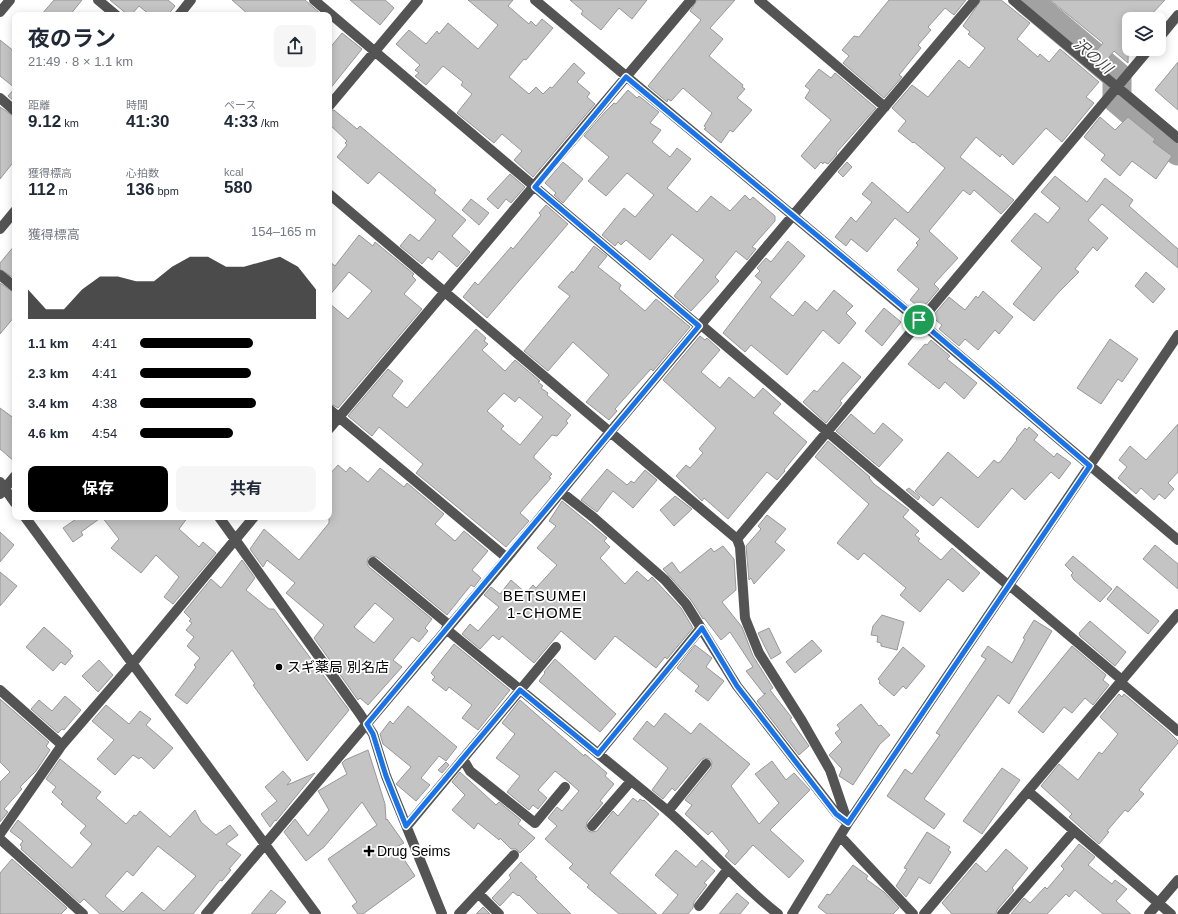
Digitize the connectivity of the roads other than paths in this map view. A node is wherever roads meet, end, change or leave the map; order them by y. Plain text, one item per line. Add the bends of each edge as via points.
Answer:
1 (10, 0) edge
2 (98, 0) edge
3 (191, 0) edge
4 (314, 0) edge
5 (418, 0) edge
6 (535, 0) edge
7 (691, 0) edge
8 (759, 0) edge
9 (975, 0) edge
10 (1013, 0) edge
11 (0, 12) edge
12 (112, 12) edge
13 (181, 12) edge
14 (328, 12) edge
15 (332, 15) edge
16 (1178, 15) edge
17 (1166, 30) edge
18 (375, 52) junction
19 (1143, 56) edge
20 (626, 77) junction
21 (1118, 87) junction
22 (0, 98) edge
23 (332, 102) edge
24 (885, 107) junction
25 (12, 108) edge
26 (1178, 138) edge
27 (535, 187) junction
28 (332, 197) edge
29 (12, 215) edge
30 (794, 216) junction
31 (0, 229) edge
32 (0, 274) edge
33 (12, 284) edge
34 (445, 292) junction
35 (919, 320) junction
36 (700, 325) junction
37 (1178, 335) edge
38 (332, 412) edge
39 (338, 417) junction
40 (332, 425) edge
41 (610, 432) junction
42 (826, 432) junction
43 (1090, 466) junction
44 (12, 479) edge
45 (2, 488) edge
46 (561, 492) junction
47 (12, 499) edge
48 (27, 520) edge
49 (221, 520) edge
50 (252, 520) edge
51 (737, 539) junction
52 (235, 540) junction
53 (1178, 540) edge
54 (507, 558) junction
55 (373, 562) dead end
56 (1008, 585) junction
57 (1178, 614) edge
58 (448, 627) junction
59 (702, 628) junction
60 (556, 647) dead end
61 (132, 664) junction
62 (1121, 681) junction
63 (0, 690) edge
64 (520, 690) junction
65 (367, 724) junction
66 (1178, 729) edge
67 (62, 746) junction
68 (598, 754) junction
69 (463, 759) junction
70 (706, 764) dead end
71 (631, 780) junction
72 (565, 787) dead end
73 (1029, 792) junction
74 (668, 811) junction
75 (848, 823) junction
76 (406, 826) junction
77 (592, 826) dead end
78 (1074, 831) junction
79 (0, 834) edge
80 (840, 836) junction
81 (0, 839) edge
82 (264, 846) junction
83 (514, 855) dead end
84 (728, 869) junction
85 (1178, 880) edge
86 (479, 894) junction
87 (1158, 904) junction
88 (698, 906) dead end
89 (83, 914) edge
90 (206, 914) edge
91 (316, 914) edge
92 (442, 914) edge
93 (459, 914) edge
94 (499, 914) edge
95 (778, 914) edge
96 (792, 914) edge
97 (913, 914) edge
98 (924, 914) edge
99 (1002, 914) edge
100 (1149, 914) edge
101 (1171, 914) edge

1 - 11 street
2 - 12 street
3 - 13 street
4 - 14 street
5 - 18 street
6 - 20 street
7 - 20 street
8 - 24 street
9 - 24 street
10 - 21 street
15 - 18 street
16 - 17 street
18 - 23 street
18 - 27 street
19 - 21 street
20 - 27 street
20 - 30 street
21 - 26 street
21 - 35 street
22 - 25 street
24 - 30 street
27 - 34 street
27 - 36 street
28 - 34 street
29 - 31 street
30 - 35 street
30 - 36 street
32 - 33 street
34 - 39 street
34 - 41 street
35 - 42 street
35 - 43 street
36 - 41 street
36 - 42 street
37 - 43 street
38 - 39 street
39 - 40 street
39 - 54 street
41 - 46 street
41 - 51 street
42 - 51 street
42 - 56 street
43 - 53 street
43 - 56 street
44 - 45 street
45 - 47 street
46 - 54 street
46 - 59 street via 665,580
48 - 61 street
49 - 52 street
50 - 52 street
51 - 75 street via 740,547 745,618 759,652 830,770
52 - 61 street
52 - 65 street
54 - 58 street
55 - 58 street
56 - 62 street
56 - 75 street
57 - 62 street
58 - 64 street
58 - 65 street
59 - 68 street
59 - 75 street via 747,700 836,814
60 - 64 street
61 - 67 street
61 - 82 street
62 - 66 street
62 - 73 street
63 - 67 street
64 - 68 street
64 - 69 street
65 - 76 street via 373,734
65 - 82 street
67 - 79 street
68 - 71 street
69 - 72 street via 470,771 535,823
69 - 76 street
70 - 74 street
71 - 74 street
71 - 77 street
73 - 78 street
73 - 98 street
74 - 84 street
75 - 80 street
76 - 92 street
78 - 87 street
78 - 99 street
80 - 96 street
80 - 97 street
81 - 89 street
82 - 90 street
82 - 91 street
83 - 86 street
84 - 88 street
84 - 95 street via 754,896
85 - 87 street
86 - 93 street
86 - 94 street
87 - 100 street
87 - 101 street

